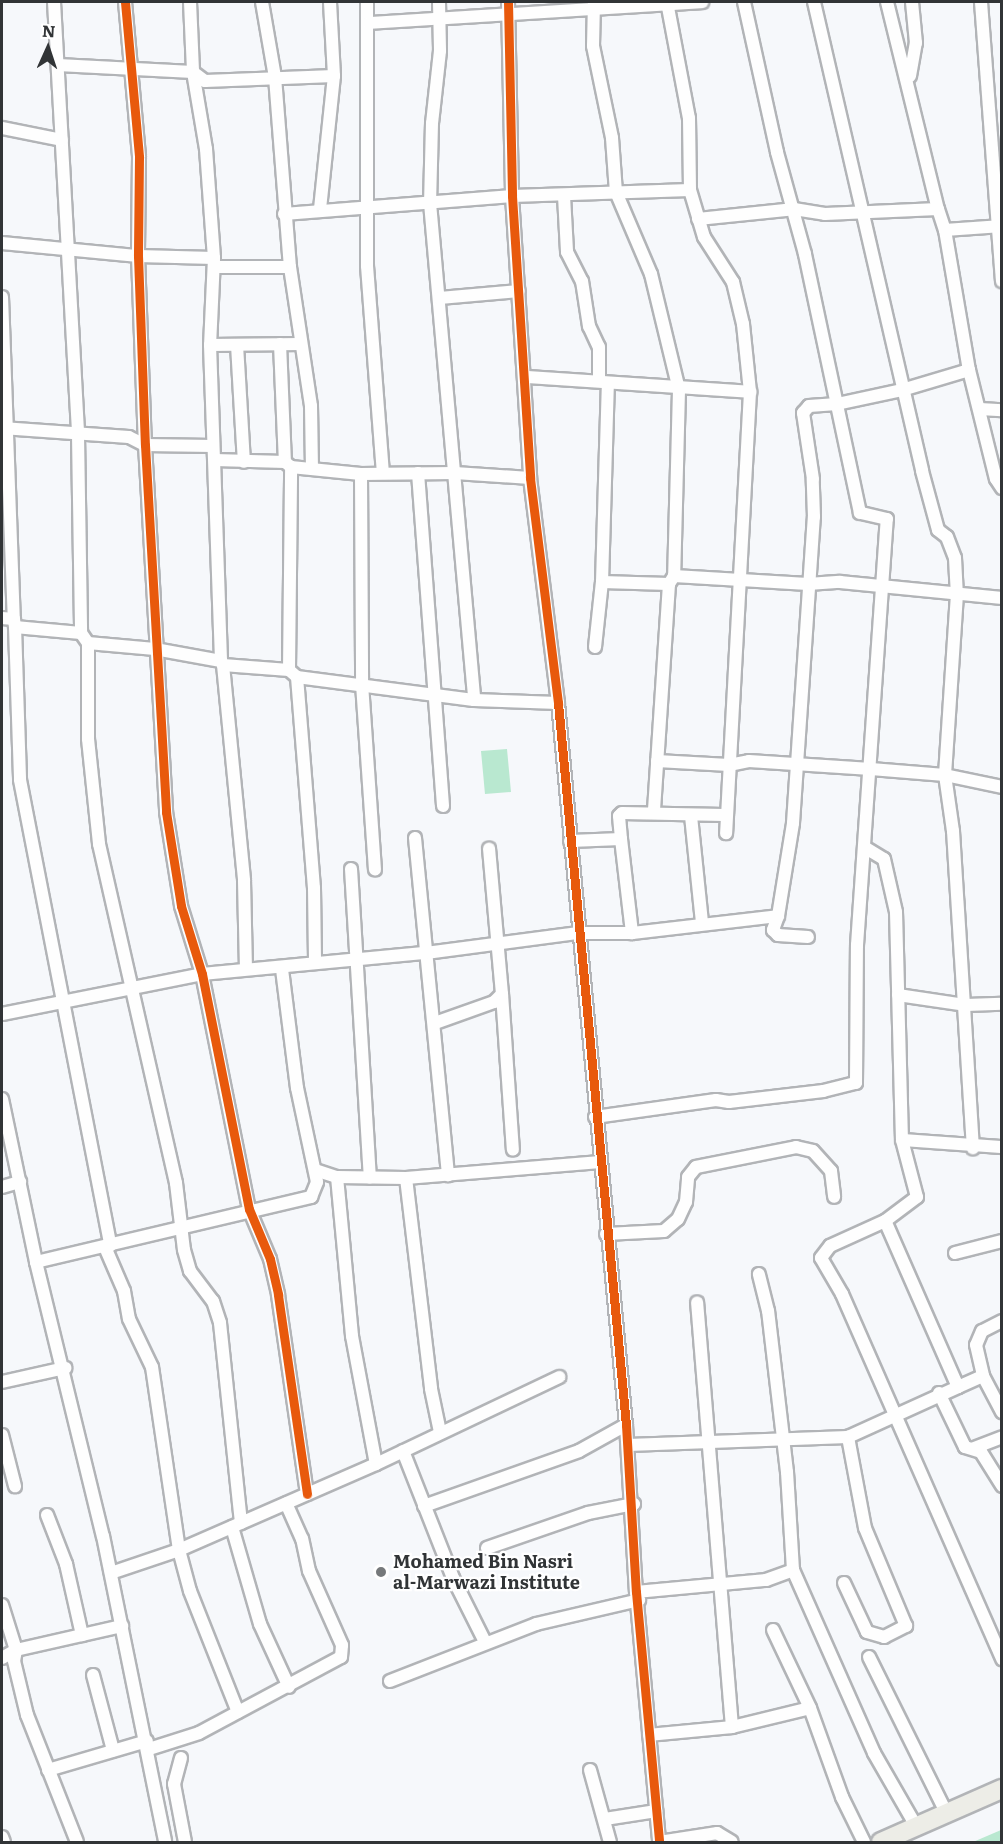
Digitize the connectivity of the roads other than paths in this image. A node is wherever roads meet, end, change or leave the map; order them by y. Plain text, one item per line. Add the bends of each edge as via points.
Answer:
1 (54, 2) edge
2 (125, 2) edge
3 (190, 2) edge
4 (262, 2) edge
5 (330, 2) edge
6 (367, 2) edge
7 (440, 2) edge
8 (702, 2) edge
9 (744, 2) edge
10 (814, 2) edge
11 (887, 2) edge
12 (912, 2) edge
13 (981, 2) edge
14 (594, 4) edge
15 (667, 4) edge
16 (508, 7) edge
17 (441, 19) junction
18 (369, 24) junction
19 (58, 65) junction
20 (130, 67) junction
21 (193, 72) junction
22 (334, 76) junction
23 (275, 77) junction
24 (909, 80) junction
25 (2, 128) edge
26 (62, 140) junction
27 (690, 190) junction
28 (616, 192) junction
29 (512, 196) junction
30 (564, 196) junction
31 (430, 203) junction
32 (320, 209) junction
33 (367, 209) junction
34 (794, 209) junction
35 (938, 209) junction
36 (864, 212) junction
37 (284, 214) junction
38 (698, 219) junction
39 (999, 226) edge
40 (945, 230) junction
41 (2, 243) edge
42 (67, 250) junction
43 (138, 256) junction
44 (214, 263) junction
45 (290, 267) junction
46 (1002, 281) edge
47 (519, 291) junction
48 (2, 297) edge
49 (440, 298) junction
50 (280, 344) junction
51 (301, 344) junction
52 (210, 345) junction
53 (237, 345) junction
54 (969, 370) junction
55 (526, 377) junction
56 (604, 382) junction
57 (679, 390) junction
58 (902, 390) junction
59 (750, 392) junction
60 (837, 404) junction
61 (980, 409) junction
62 (1002, 410) edge
63 (5, 428) edge
64 (78, 435) junction
65 (145, 445) junction
66 (213, 446) junction
67 (215, 460) junction
68 (244, 462) junction
69 (288, 465) junction
70 (312, 468) junction
71 (383, 472) junction
72 (418, 473) junction
73 (455, 473) junction
74 (361, 474) junction
75 (4, 475) edge
76 (530, 478) junction
77 (1002, 488) edge
78 (671, 580) junction
79 (739, 581) junction
80 (602, 582) junction
81 (808, 585) junction
82 (880, 589) junction
83 (957, 594) junction
84 (1002, 597) edge
85 (10, 621) edge
86 (84, 638) junction
87 (595, 647) dead end
88 (156, 649) junction
89 (222, 663) junction
90 (293, 674) junction
91 (362, 684) junction
92 (435, 693) junction
93 (474, 700) junction
94 (558, 703) junction
95 (657, 761) junction
96 (729, 765) junction
97 (794, 766) junction
98 (871, 769) junction
99 (945, 775) junction
100 (1002, 787) edge
101 (443, 806) dead end
102 (654, 812) junction
103 (724, 815) junction
104 (691, 816) junction
105 (726, 833) dead end
106 (415, 838) dead end
107 (621, 839) junction
108 (570, 841) junction
109 (864, 847) junction
110 (489, 849) dead end
111 (351, 869) dead end
112 (375, 870) dead end
113 (778, 916) junction
114 (702, 923) junction
115 (577, 933) junction
116 (632, 933) junction
117 (808, 937) dead end
118 (496, 945) junction
119 (426, 953) junction
120 (358, 959) junction
121 (315, 963) junction
122 (246, 969) junction
123 (282, 969) junction
124 (202, 974) junction
125 (131, 986) junction
126 (502, 994) junction
127 (898, 995) junction
128 (62, 1000) junction
129 (1002, 1004) edge
130 (966, 1005) junction
131 (2, 1014) edge
132 (435, 1023) junction
133 (2, 1099) edge
134 (595, 1117) junction
135 (902, 1140) junction
136 (1002, 1147) edge
137 (973, 1148) junction
138 (513, 1150) dead end
139 (600, 1162) junction
140 (315, 1170) junction
141 (448, 1175) junction
142 (337, 1177) junction
143 (370, 1177) junction
144 (406, 1178) junction
145 (20, 1182) junction
146 (2, 1187) edge
147 (834, 1197) dead end
148 (249, 1209) junction
149 (885, 1221) junction
150 (181, 1230) junction
151 (606, 1234) junction
152 (1002, 1241) edge
153 (107, 1246) junction
154 (955, 1253) dead end
155 (36, 1262) junction
156 (759, 1274) dead end
157 (698, 1302) dead end
158 (1002, 1321) edge
159 (65, 1368) junction
160 (983, 1376) junction
161 (559, 1377) dead end
162 (2, 1382) edge
163 (958, 1388) junction
164 (939, 1393) junction
165 (1002, 1412) edge
166 (895, 1417) junction
167 (626, 1425) junction
168 (440, 1432) junction
169 (2, 1435) edge
170 (848, 1437) junction
171 (1002, 1437) edge
172 (782, 1438) junction
173 (710, 1440) junction
174 (628, 1445) junction
175 (974, 1448) junction
176 (403, 1451) junction
177 (376, 1464) junction
178 (15, 1486) dead end
179 (1002, 1486) edge
180 (307, 1494) junction
181 (286, 1503) junction
182 (634, 1504) junction
183 (424, 1506) junction
184 (47, 1515) dead end
185 (236, 1525) junction
186 (487, 1548) dead end
187 (179, 1550) junction
188 (793, 1570) junction
189 (111, 1573) junction
190 (721, 1582) junction
191 (844, 1583) dead end
192 (638, 1596) junction
193 (2, 1605) edge
194 (122, 1626) junction
195 (773, 1630) dead end
196 (82, 1635) junction
197 (485, 1642) junction
198 (16, 1650) junction
199 (869, 1657) dead end
200 (2, 1658) edge
201 (1002, 1659) edge
202 (93, 1675) dead end
203 (390, 1682) dead end
204 (289, 1687) junction
205 (810, 1708) junction
206 (238, 1712) junction
207 (732, 1727) junction
208 (649, 1735) junction
209 (148, 1745) junction
210 (113, 1750) junction
211 (181, 1758) dead end
212 (48, 1770) junction
213 (590, 1770) dead end
214 (1002, 1789) edge
215 (656, 1811) junction
216 (946, 1812) junction
217 (605, 1819) junction
218 (916, 1826) junction
219 (2, 1837) edge
220 (4, 1842) edge
221 (77, 1842) edge
222 (164, 1842) edge
223 (185, 1842) edge
224 (610, 1842) edge
225 (659, 1842) edge
226 (732, 1842) edge
227 (864, 1842) edge
228 (881, 1842) edge

1 - 19 street
2 - 20 street
3 - 21 street
4 - 23 street
5 - 22 street
6 - 18 street
7 - 17 street
8 - 15 street
9 - 34 street via 777,152
10 - 36 street
11 - 24 street
12 - 24 street via 916,43
13 - 39 street
14 - 15 street
14 - 16 street
14 - 28 street via 593,45 612,138
15 - 27 street via 689,118
16 - 17 street
16 - 29 street
17 - 18 street
17 - 31 street
18 - 33 street via 365,97
19 - 20 street
19 - 26 street
20 - 21 street
20 - 43 street via 140,157
21 - 23 street via 205,81
21 - 44 street via 206,149
22 - 23 street
22 - 32 street
23 - 37 street
24 - 35 street via 924,162
25 - 26 street
26 - 42 street
27 - 28 street
27 - 38 street
28 - 30 street
28 - 57 street via 651,274
29 - 30 street
29 - 31 street
29 - 47 street
30 - 56 street via 567,252 582,281
31 - 33 street
31 - 49 street
32 - 33 street
32 - 37 street
33 - 71 street via 367,266
34 - 36 street via 808,213
34 - 38 street
34 - 60 street
35 - 36 street
35 - 40 street
36 - 58 street
37 - 45 street
38 - 59 street via 733,282 743,324
39 - 40 street
39 - 46 street
40 - 54 street
41 - 42 street
42 - 43 street
42 - 64 street
43 - 44 street
43 - 65 street
44 - 45 street
44 - 52 street
45 - 51 street
47 - 49 street
47 - 55 street
48 - 63 street
49 - 73 street
50 - 51 street
50 - 53 street
50 - 69 street
51 - 70 street via 311,406
52 - 53 street
52 - 66 street
53 - 68 street
54 - 58 street
54 - 61 street
55 - 56 street
55 - 76 street
56 - 57 street
56 - 80 street
57 - 59 street
57 - 78 street
58 - 60 street
58 - 83 street via 938,530 947,537 955,558
59 - 79 street
60 - 81 street via 809,406 803,413 813,479
60 - 82 street via 860,513 887,519 886,564
61 - 62 street
61 - 77 street via 996,479
63 - 64 street
63 - 75 street
64 - 65 street via 129,437
64 - 86 street
65 - 66 street
65 - 88 street
66 - 67 street
67 - 68 street
67 - 89 street
68 - 69 street
69 - 70 street
69 - 90 street
70 - 74 street
71 - 72 street
71 - 74 street
72 - 73 street
72 - 92 street
73 - 76 street
73 - 93 street
74 - 91 street
75 - 85 street
76 - 94 street
78 - 79 street
78 - 80 street
78 - 95 street
79 - 81 street
79 - 96 street
80 - 87 street
81 - 82 street via 840,582
81 - 97 street
82 - 83 street
82 - 98 street
83 - 84 street
83 - 99 street
85 - 86 street
85 - 128 street via 20,780
86 - 88 street
86 - 125 street via 88,739 99,844
88 - 89 street
88 - 124 street via 166,812 182,906
89 - 90 street
89 - 122 street via 244,881
90 - 91 street
90 - 121 street via 314,888
91 - 92 street
91 - 112 street
92 - 93 street
92 - 101 street
93 - 94 street
94 - 108 street
95 - 96 street
95 - 102 street
96 - 97 street via 749,761
96 - 103 street
97 - 98 street
97 - 113 street via 793,823
98 - 99 street
98 - 109 street
99 - 100 street
99 - 130 street
102 - 104 street
102 - 107 street via 620,814
103 - 104 street
103 - 105 street
104 - 114 street
106 - 119 street
107 - 108 street
107 - 116 street
108 - 115 street
109 - 127 street via 884,859 889,875 896,912
109 - 134 street via 857,945 856,1083 823,1091 729,1102 716,1100
110 - 118 street
111 - 120 street
113 - 114 street
113 - 117 street via 773,930 778,935
114 - 116 street
115 - 116 street
115 - 118 street
115 - 134 street
118 - 119 street
118 - 126 street
119 - 120 street
119 - 132 street
120 - 121 street
120 - 143 street
121 - 123 street
122 - 123 street
122 - 124 street
123 - 140 street via 297,1088
124 - 125 street
124 - 148 street
125 - 128 street
125 - 150 street via 176,1183
126 - 132 street via 494,1002
126 - 138 street
127 - 130 street
127 - 135 street
128 - 131 street
128 - 153 street
129 - 130 street
130 - 137 street
132 - 141 street
133 - 145 street
134 - 139 street
135 - 137 street
135 - 149 street via 917,1200
136 - 137 street
139 - 141 street
139 - 151 street
140 - 142 street
140 - 148 street via 317,1182 311,1197
141 - 144 street
142 - 143 street
142 - 177 street via 352,1336
143 - 144 street
144 - 168 street via 431,1389
145 - 146 street
145 - 155 street
147 - 151 street via 831,1171 813,1151 795,1148 696,1167 688,1177 686,1202 678,1220 664,1231
148 - 150 street
148 - 180 street via 270,1259 278,1295
149 - 163 street
149 - 166 street via 830,1246 820,1258 842,1294
150 - 153 street
150 - 185 street via 190,1271 213,1301 220,1323
151 - 167 street
152 - 154 street
153 - 155 street
153 - 187 street via 124,1292 129,1319 152,1367
155 - 159 street
156 - 172 street via 768,1311
157 - 173 street
158 - 160 street via 977,1335
159 - 162 street
159 - 189 street
160 - 163 street
160 - 165 street
161 - 168 street
163 - 164 street
164 - 166 street
164 - 175 street via 963,1443
166 - 170 street
166 - 201 street
167 - 174 street
167 - 183 street via 579,1451
168 - 176 street
169 - 178 street
170 - 172 street
170 - 191 street via 865,1528 906,1626 884,1637 867,1632
171 - 175 street
172 - 173 street
172 - 188 street via 792,1510
173 - 174 street
173 - 190 street
174 - 182 street
175 - 179 street via 985,1457
176 - 177 street
176 - 183 street
177 - 180 street
180 - 181 street
181 - 185 street
181 - 204 street via 302,1539 309,1570 342,1645 341,1657
182 - 186 street via 588,1513
182 - 192 street
183 - 197 street
184 - 196 street via 66,1564
185 - 187 street
185 - 204 street via 260,1624
187 - 189 street
187 - 206 street via 204,1634
188 - 190 street via 766,1580
188 - 218 street via 874,1753
189 - 194 street
190 - 192 street
190 - 207 street
192 - 197 street
192 - 208 street
193 - 198 street
194 - 196 street
194 - 209 street
195 - 205 street
196 - 198 street
197 - 203 street
198 - 200 street
198 - 212 street via 19,1686
199 - 216 street
202 - 210 street
204 - 206 street
205 - 207 street
205 - 227 street via 842,1797
206 - 209 street via 200,1733
207 - 208 street
208 - 215 street
209 - 210 street
209 - 222 street
210 - 212 street via 88,1761
211 - 223 street via 174,1784
212 - 221 street
213 - 217 street
214 - 216 main road
215 - 217 street
215 - 225 street
216 - 218 main road
217 - 224 street
218 - 228 main road
219 - 220 street
225 - 226 street via 717,1833

